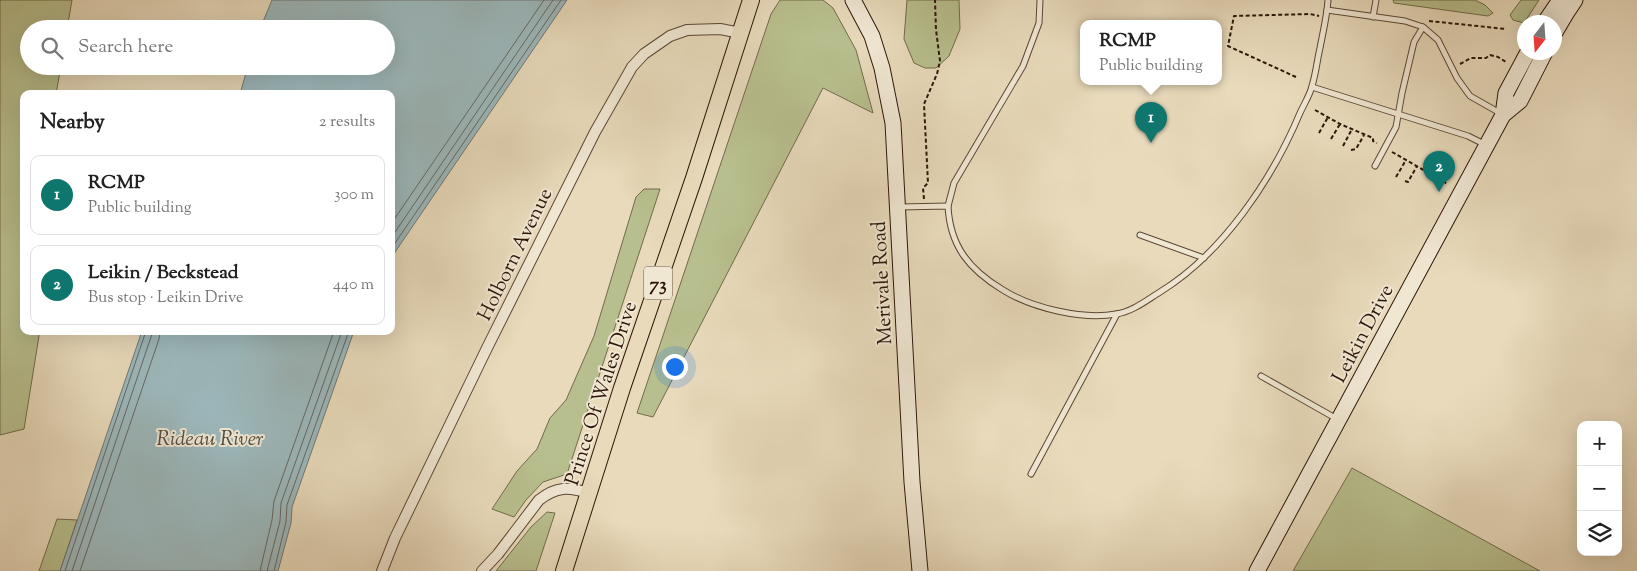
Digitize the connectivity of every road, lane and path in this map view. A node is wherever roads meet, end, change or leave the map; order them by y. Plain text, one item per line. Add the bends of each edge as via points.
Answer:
1 (751, 0) edge
2 (758, 0) edge
3 (935, 0) edge
4 (1040, 0) edge
5 (1328, 0) edge
6 (1376, 0) edge
7 (1560, 0) edge
8 (1575, 0) edge
9 (854, 1) edge
10 (1327, 10) junction
11 (1550, 15) edge
12 (1374, 17) junction
13 (1326, 18) junction
14 (1562, 19) edge
15 (742, 27) junction
16 (1423, 27) junction
17 (1506, 29) dead end
18 (1524, 60) edge
19 (1541, 60) edge
20 (1508, 64) dead end
21 (1452, 68) junction
22 (1296, 77) dead end
23 (1312, 87) junction
24 (1315, 110) dead end
25 (1398, 114) junction
26 (1503, 115) junction
27 (1328, 117) junction
28 (1340, 124) junction
29 (1352, 130) junction
30 (1319, 133) dead end
31 (1364, 134) junction
32 (1331, 140) dead end
33 (1343, 146) dead end
34 (1486, 146) junction
35 (1385, 148) junction
36 (1351, 150) dead end
37 (1406, 160) junction
38 (1376, 166) dead end
39 (1417, 166) junction
40 (1396, 177) dead end
41 (1405, 182) dead end
42 (1448, 184) dead end
43 (924, 206) junction
44 (948, 206) junction
45 (897, 207) junction
46 (1140, 235) dead end
47 (1204, 258) junction
48 (1117, 314) junction
49 (1261, 376) dead end
50 (1338, 419) junction
51 (1031, 474) dead end
52 (589, 493) junction
53 (382, 571) edge
54 (482, 571) edge
55 (564, 571) edge
56 (920, 571) edge
57 (1257, 571) edge

1 - 15 main road, Prince Of Wales Drive / 73
2 - 15 main road
3 - 43 path via 940,61 924,104 928,183 923,188
4 - 44 lane via 1039,22 1023,66 954,183
5 - 10 lane
6 - 12 lane
7 - 11 street
8 - 14 street
9 - 45 street, Merivale Road via 872,36 882,68 893,123
10 - 12 lane
10 - 13 lane
12 - 16 lane
13 - 22 path via 1310,14 1234,16 1228,46
13 - 23 lane
15 - 52 main road, Prince Of Wales Drive / 73
15 - 53 street, Holborn Avenue via 687,30 670,36 632,67 594,132 395,538
16 - 17 path via 1429,20
16 - 21 lane via 1438,40
16 - 25 lane via 1414,42
18 - 26 street, Leikin Drive via 1506,92
19 - 26 street, Leikin Drive via 1520,101
20 - 21 path via 1490,56 1471,58
21 - 26 lane via 1470,96
23 - 25 lane
23 - 47 lane via 1267,179
24 - 27 path
25 - 34 lane via 1468,136
25 - 35 lane via 1396,127
26 - 34 street, Leikin Drive
27 - 28 path
27 - 30 path
28 - 29 path
28 - 32 path
29 - 31 path
29 - 33 path
31 - 35 path
31 - 36 path via 1356,150
34 - 50 street, Leikin Drive
35 - 37 path
35 - 38 lane
37 - 39 path
37 - 40 path
39 - 41 path
39 - 42 path
43 - 44 lane
43 - 45 lane
44 - 48 lane via 951,225 966,259 977,272 998,287 1014,297 1066,312
45 - 56 street, Merivale Road
46 - 47 lane
47 - 48 lane via 1172,285 1138,306
48 - 51 lane
49 - 50 lane
50 - 57 street, Leikin Drive
52 - 54 street via 563,488 544,496
52 - 55 main road, Prince Of Wales Drive / 73

